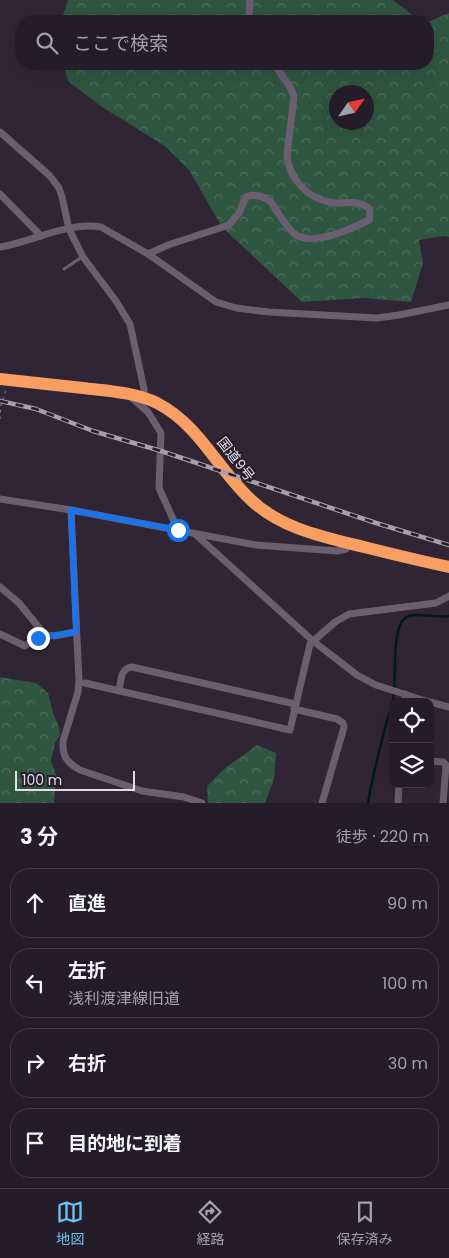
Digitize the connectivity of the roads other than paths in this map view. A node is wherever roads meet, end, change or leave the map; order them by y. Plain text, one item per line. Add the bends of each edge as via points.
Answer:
1 (250, 0) edge
2 (249, 15) edge
3 (278, 70) edge
4 (0, 132) edge
5 (0, 194) edge
6 (69, 229) junction
7 (42, 236) junction
8 (0, 246) edge
9 (148, 254) junction
10 (83, 257) junction
11 (64, 269) dead end
12 (449, 305) edge
13 (3, 384) edge
14 (128, 394) junction
15 (144, 398) junction
16 (0, 499) edge
17 (71, 510) junction
18 (178, 530) junction
19 (194, 534) junction
20 (350, 544) junction
21 (449, 567) edge
22 (0, 587) edge
23 (449, 596) edge
24 (76, 632) junction
25 (0, 634) edge
26 (48, 636) junction
27 (313, 641) junction
28 (85, 683) dead end
29 (119, 691) junction
30 (405, 698) edge
31 (434, 703) edge
32 (295, 707) junction
33 (449, 707) edge
34 (434, 761) edge
35 (399, 788) edge
36 (202, 803) edge
37 (322, 803) edge
38 (398, 803) edge
39 (444, 803) edge

1 - 2 street
3 - 9 street via 294,96 287,155 294,178 314,197 330,203 362,203 370,209 369,220 349,230 307,238 292,232 271,202 259,195 251,195 246,197 229,225
4 - 6 street via 54,180 62,197
5 - 7 street
6 - 7 street
6 - 9 street via 101,227
6 - 10 street
7 - 8 street
9 - 12 street via 216,302 236,308 377,318
10 - 11 lane
10 - 15 street via 130,324
13 - 14 highway, 国道9号
14 - 15 highway, 国道9号
14 - 18 street via 148,412 161,433 159,488
15 - 20 highway, 国道9号 via 183,420 248,498 275,518
16 - 17 street
17 - 18 street
17 - 24 street
18 - 19 street
19 - 20 street via 279,548 337,551 346,549
19 - 27 street
20 - 21 highway, 国道9号
22 - 26 street
23 - 27 street via 436,603 349,614 334,622
24 - 26 street
24 - 36 street via 78,692 64,741 68,762 80,770 142,791
25 - 26 street via 25,646
27 - 30 street via 357,675
27 - 32 street
28 - 29 street
29 - 32 street via 123,670 132,667
29 - 32 street via 290,730
31 - 33 street
32 - 37 street via 343,723
34 - 39 street via 446,765
35 - 38 street

